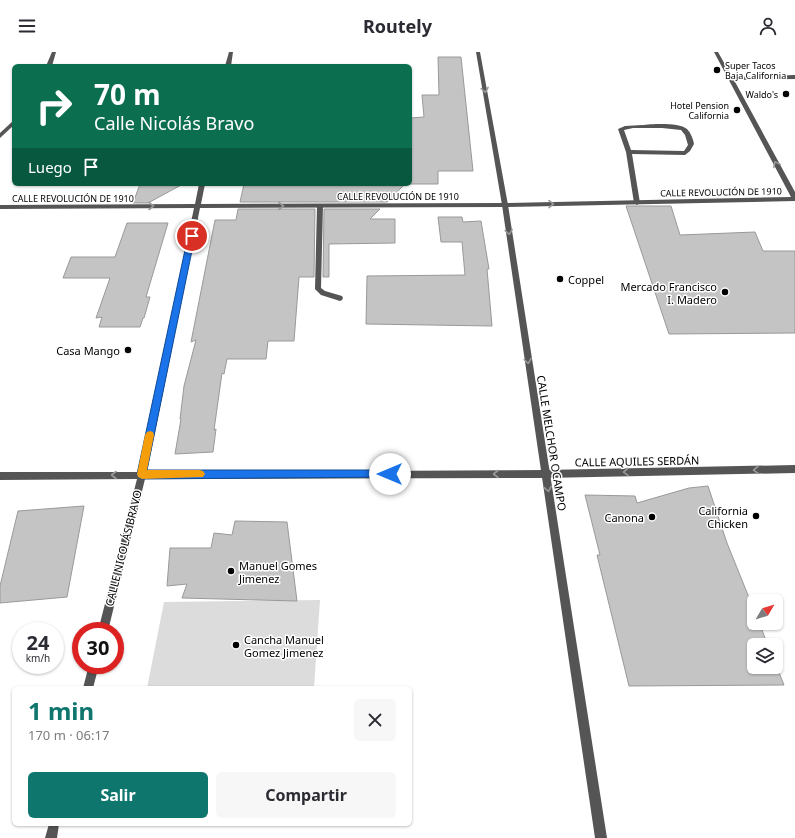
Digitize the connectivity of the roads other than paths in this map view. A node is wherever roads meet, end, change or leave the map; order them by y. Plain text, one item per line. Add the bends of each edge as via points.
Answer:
1 (54, 52) edge
2 (231, 52) edge
3 (478, 52) edge
4 (716, 52) edge
5 (50, 64) edge
6 (228, 64) edge
7 (795, 77) edge
8 (730, 78) junction
9 (12, 124) edge
10 (0, 136) edge
11 (629, 152) junction
12 (202, 186) edge
13 (795, 199) edge
14 (637, 203) junction
15 (505, 205) junction
16 (198, 206) junction
17 (320, 206) junction
18 (0, 207) edge
19 (340, 298) dead end
20 (795, 469) edge
21 (142, 474) junction
22 (546, 474) junction
23 (0, 476) edge
24 (105, 622) edge
25 (92, 674) edge
26 (89, 686) edge
27 (54, 826) edge
28 (51, 838) edge
29 (601, 838) edge

1 - 5 street
2 - 6 street
3 -> 15 street, CALLE MELCHOR OCAMPO
4 - 8 street
7 - 8 street
13 -> 8 street
9 - 10 street
11 - 11 street via 621,129 631,126 678,127 687,132 691,144 690,149 685,152
11 - 14 street
12 - 16 street, CALLE NICOLÁS BRAVO
13 - 14 street, CALLE REVOLUCIÓN DE 1910
15 -> 14 street, CALLE REVOLUCIÓN DE 1910
15 - 17 street, CALLE REVOLUCIÓN DE 1910
15 -> 22 street, CALLE MELCHOR OCAMPO
16 -> 17 street, CALLE REVOLUCIÓN DE 1910
18 -> 16 street, CALLE REVOLUCIÓN DE 1910
16 - 21 street, CALLE NICOLÁS BRAVO
17 - 19 street via 318,289
20 -> 22 street, CALLE AQUILES SERDÁN
22 -> 21 street, CALLE AQUILES SERDÁN
21 -> 23 street, CALLE AQUILES SERDÁN
21 - 24 street, CALLE NICOLÁS BRAVO
22 -> 29 street, CALLE MELCHOR OCAMPO
25 - 26 street
27 - 28 street

